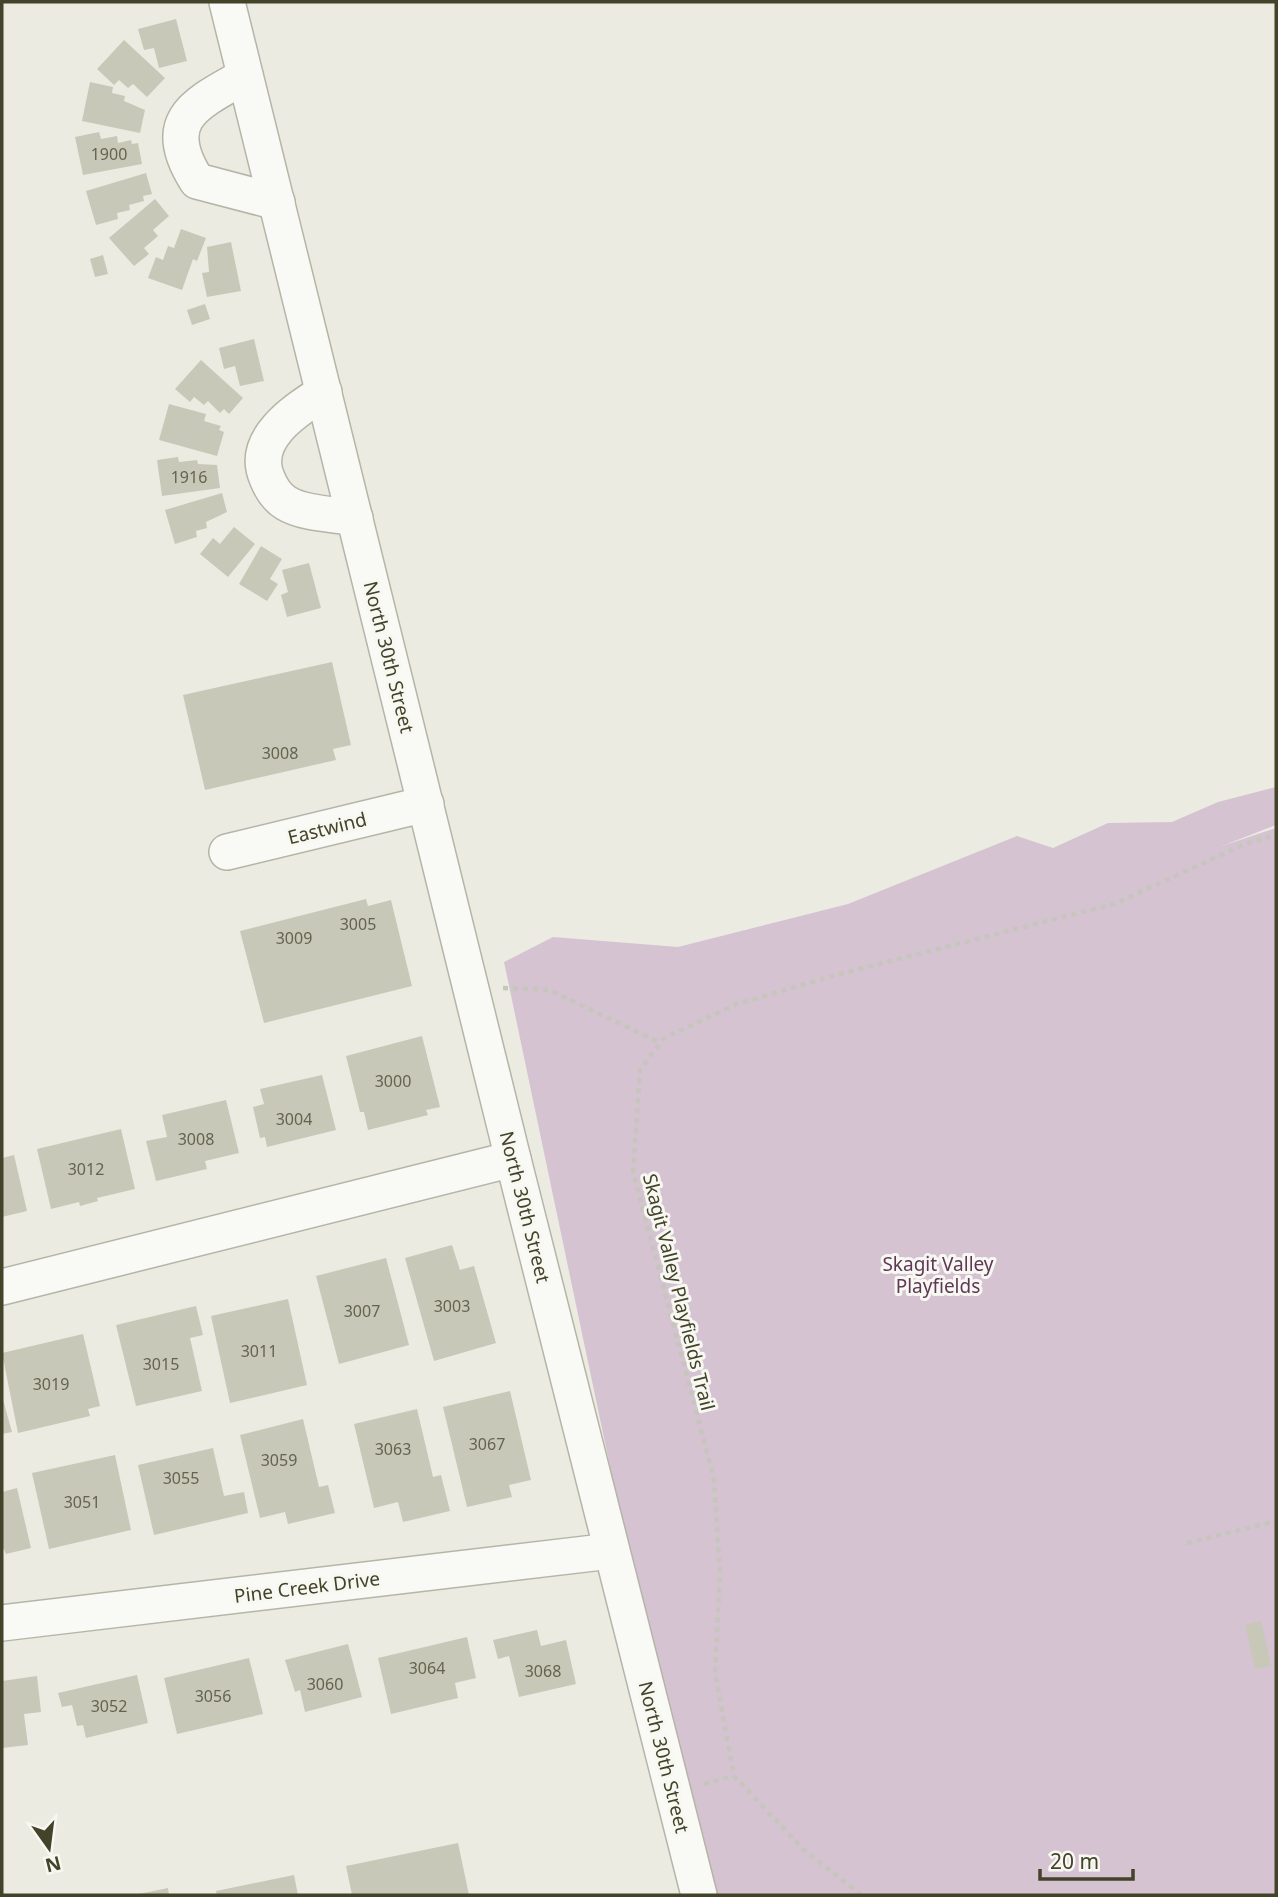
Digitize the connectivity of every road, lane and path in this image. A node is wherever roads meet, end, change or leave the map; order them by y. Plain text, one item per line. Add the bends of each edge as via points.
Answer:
1 (227, 2) edge
2 (245, 76) junction
3 (277, 202) junction
4 (324, 392) junction
5 (355, 519) junction
6 (426, 804) junction
7 (1276, 835) edge
8 (227, 852) dead end
9 (503, 988) dead end
10 (661, 1043) junction
11 (513, 1159) junction
12 (2, 1287) edge
13 (1276, 1521) edge
14 (1187, 1543) dead end
15 (611, 1551) junction
16 (2, 1623) edge
17 (699, 1895) edge
18 (861, 1895) edge

1 - 2 street, North 30th Street
2 - 3 street, North 30th Street
2 - 3 street via 190,111 179,135 184,160 197,181
3 - 4 street, North 30th Street
4 - 5 street, North 30th Street
4 - 5 street via 298,409 268,440 261,458 265,475 273,492 287,504
5 - 6 street, North 30th Street
6 - 8 street, Eastwind
6 - 11 street, North 30th Street
7 - 10 path, Skagit Valley Playfields Trail via 1245,844 1114,904 737,1004
9 - 10 path via 549,990
10 - 18 path, Skagit Valley Playfields Trail via 640,1070 633,1172 714,1479 720,1576 715,1672 734,1776 803,1849
11 - 12 street
11 - 15 street, North 30th Street
13 - 14 path
15 - 16 street, Pine Creek Drive
15 - 17 street, North 30th Street

